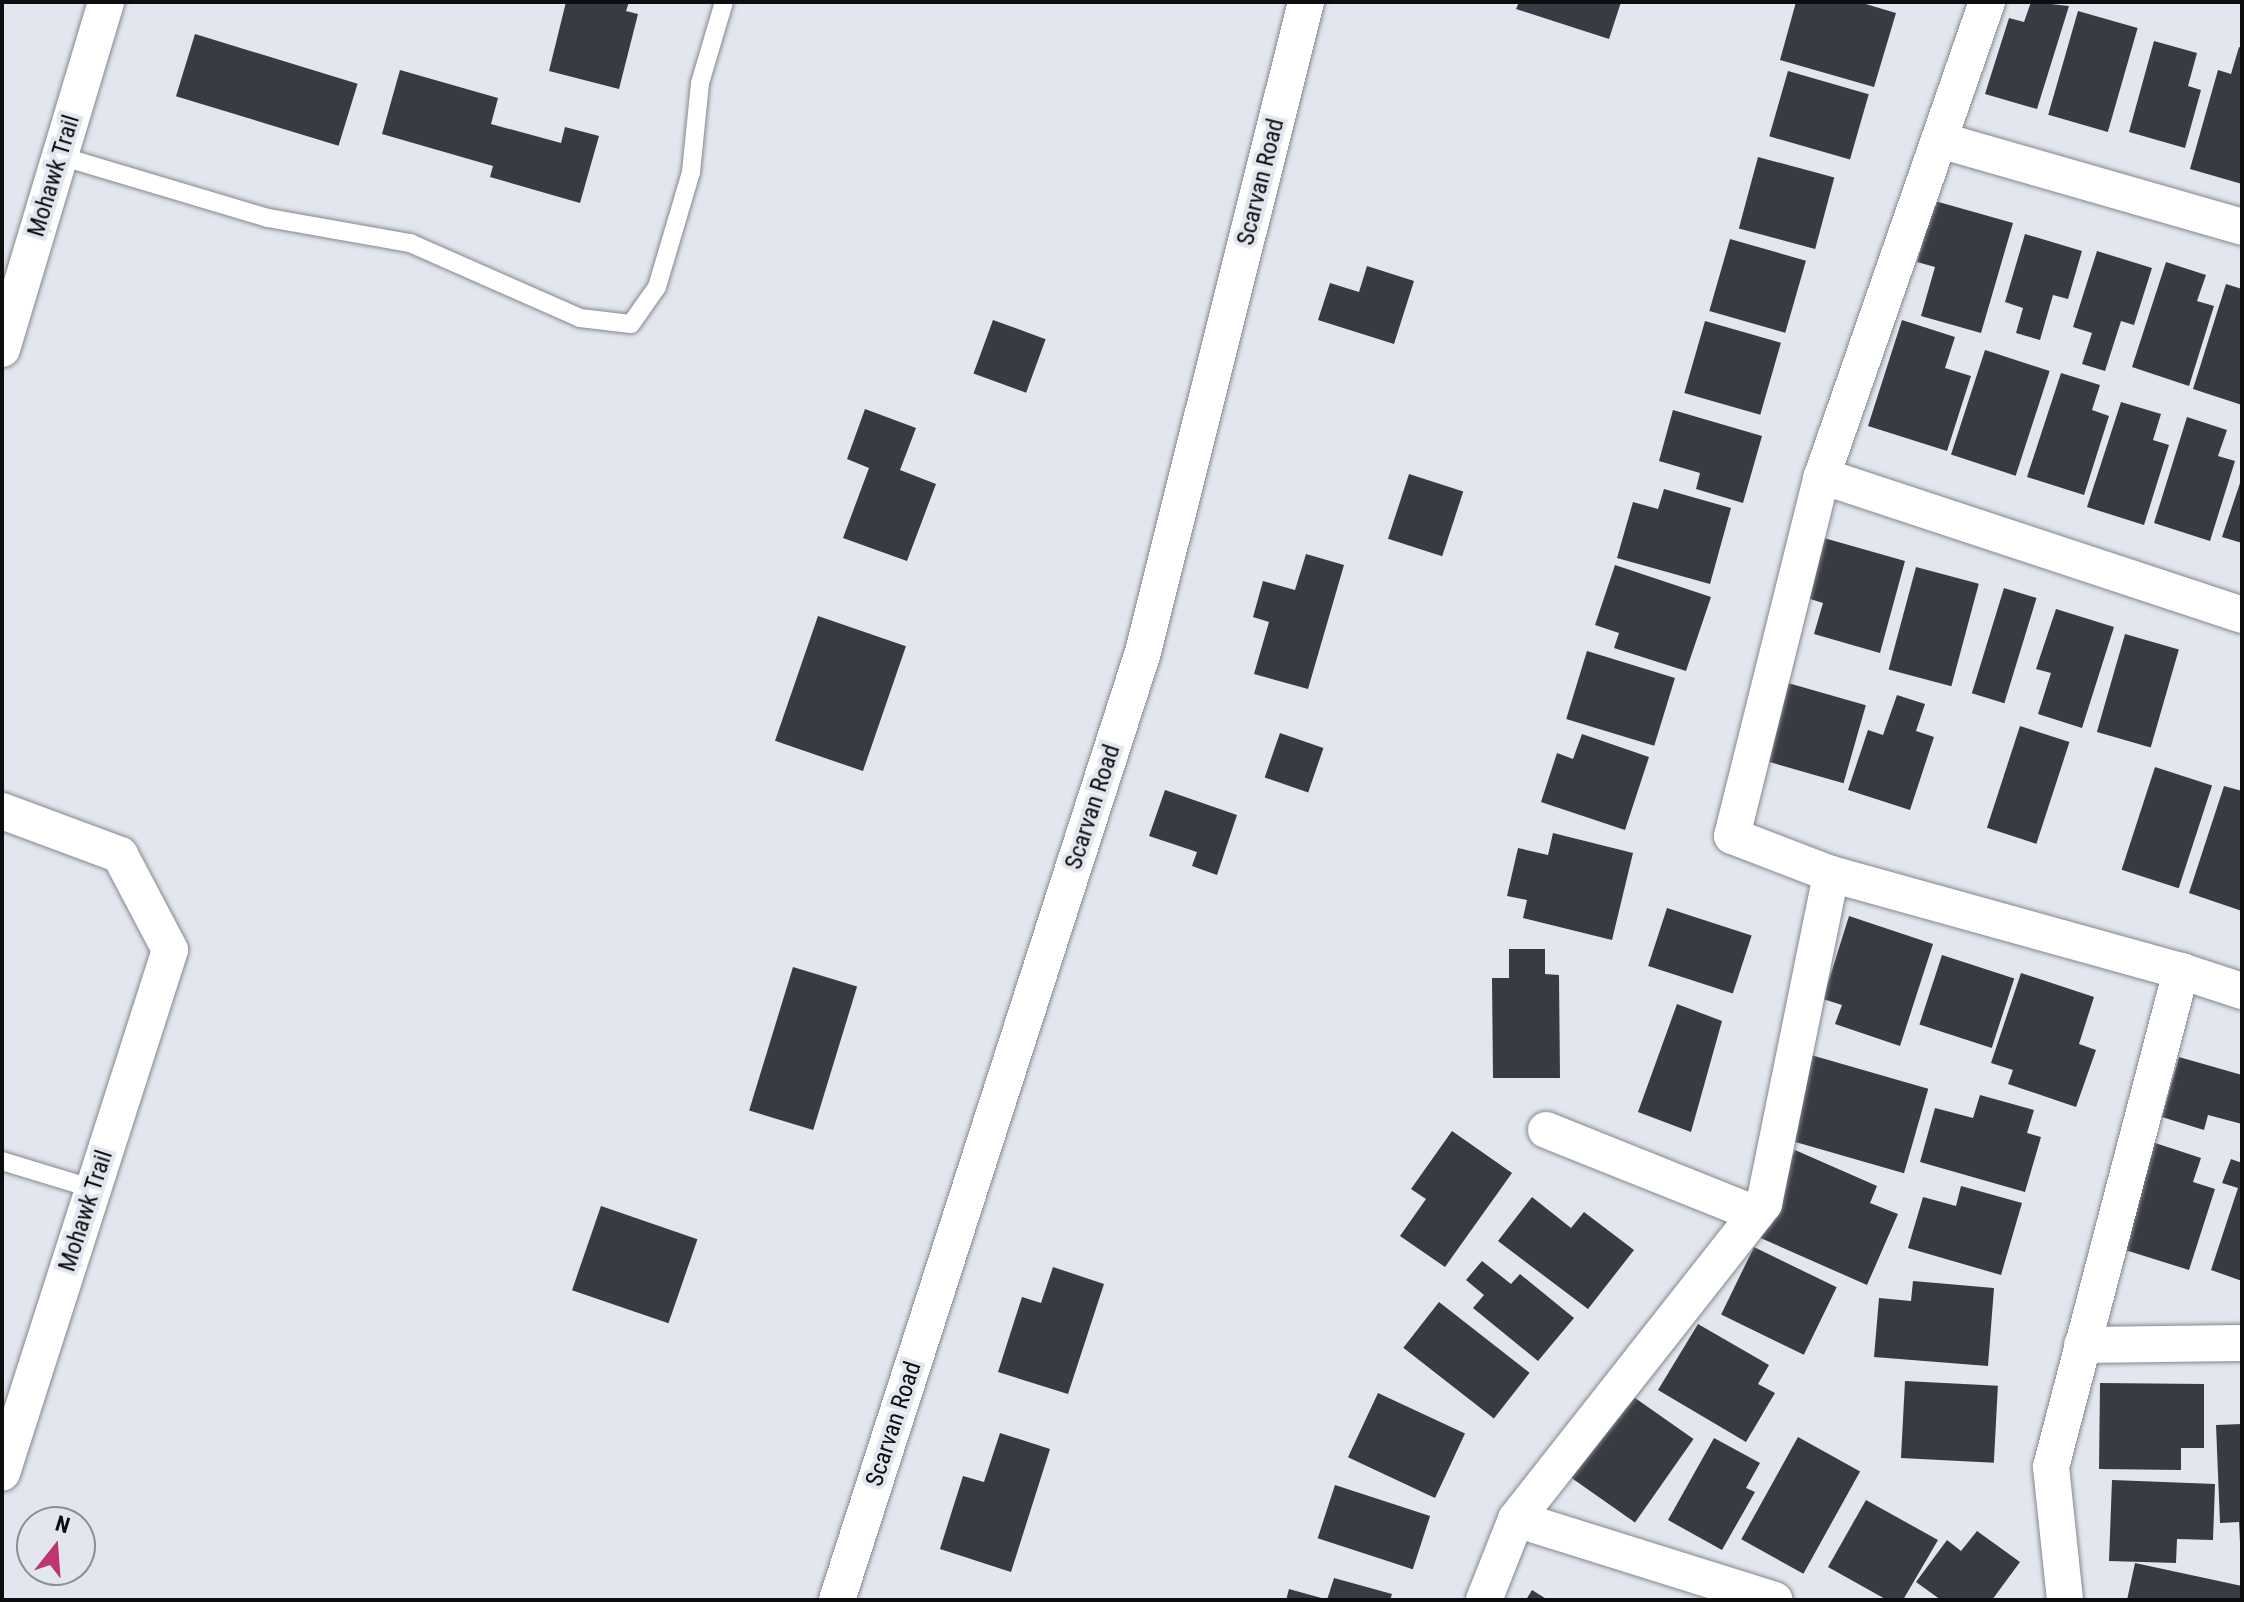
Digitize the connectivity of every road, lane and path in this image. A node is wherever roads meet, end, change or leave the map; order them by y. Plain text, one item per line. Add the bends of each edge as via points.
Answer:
1 (106, 2) edge
2 (724, 2) edge
3 (1306, 2) edge
4 (1987, 2) edge
5 (1943, 141) junction
6 (60, 156) junction
7 (2242, 227) edge
8 (2, 349) edge
9 (1822, 476) junction
10 (2242, 615) edge
11 (2, 811) edge
12 (1831, 874) junction
13 (2181, 971) junction
14 (2242, 991) edge
15 (1546, 1130) dead end
16 (2, 1161) edge
17 (94, 1189) junction
18 (1756, 1214) junction
19 (2242, 1343) edge
20 (2082, 1345) junction
21 (2, 1473) edge
22 (1516, 1519) junction
23 (837, 1600) edge
24 (1484, 1600) edge
25 (1775, 1600) edge
26 (2065, 1600) edge

1 - 6 street, Mohawk Trail
2 - 6 lane via 700,83 691,172 657,287 631,324 580,318 410,243 268,218
3 - 23 street, Scarvan Road via 1143,652
4 - 5 street
5 - 7 street
5 - 9 street
6 - 8 street, Mohawk Trail
9 - 10 street
9 - 12 street via 1732,836
11 - 17 street, Mohawk Trail via 120,855 170,950
12 - 13 street
12 - 18 street via 1764,1204
13 - 14 street
13 - 20 street
15 - 18 street
16 - 17 lane
17 - 21 street, Mohawk Trail
18 - 22 street
19 - 20 street
20 - 26 street via 2051,1467
22 - 24 street
22 - 25 street

